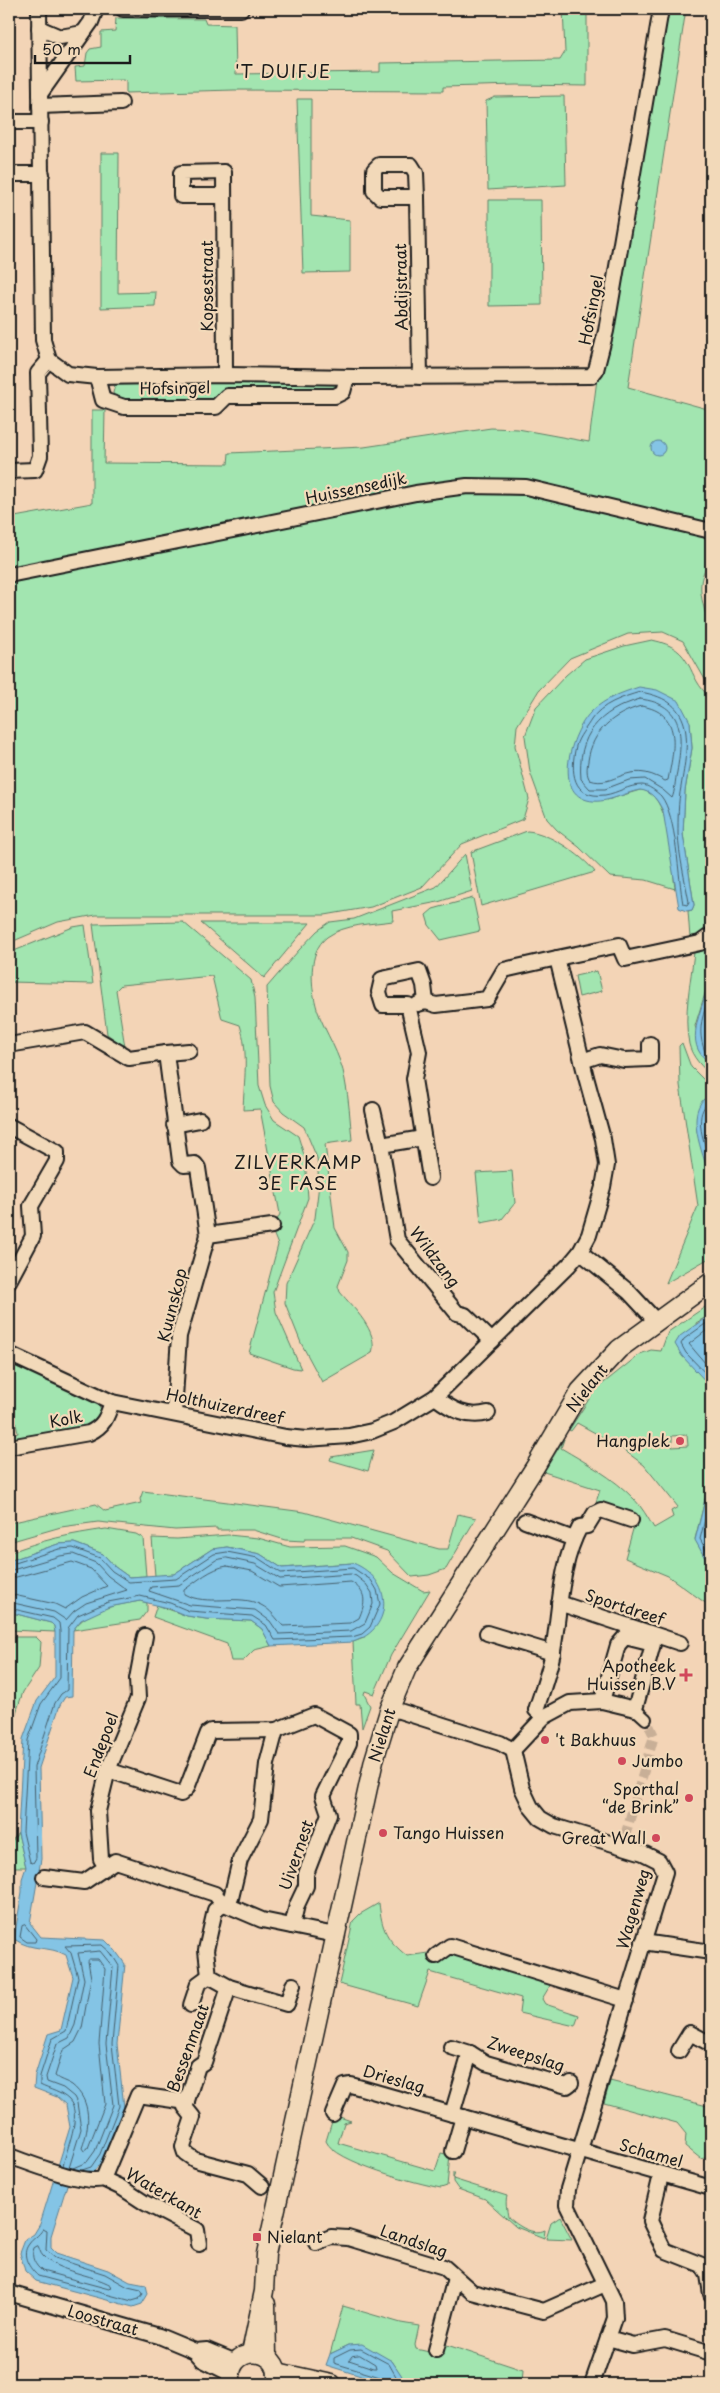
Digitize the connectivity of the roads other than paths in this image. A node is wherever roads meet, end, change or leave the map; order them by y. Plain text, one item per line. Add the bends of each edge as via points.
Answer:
1 (39, 9) edge
2 (96, 9) edge
3 (123, 9) edge
4 (242, 9) edge
5 (661, 9) edge
6 (39, 28) junction
7 (83, 33) junction
8 (40, 100) junction
9 (121, 103) dead end
10 (9, 122) edge
11 (41, 122) junction
12 (9, 174) edge
13 (42, 174) junction
14 (224, 196) dead end
15 (417, 197) dead end
16 (49, 360) junction
17 (225, 375) junction
18 (420, 376) junction
19 (97, 377) junction
20 (348, 377) junction
21 (9, 471) edge
22 (711, 531) edge
23 (9, 575) edge
24 (711, 935) edge
25 (556, 958) junction
26 (426, 1002) junction
27 (408, 1005) junction
28 (650, 1044) dead end
29 (9, 1045) edge
30 (189, 1051) dead end
31 (166, 1054) junction
32 (582, 1061) junction
33 (373, 1110) dead end
34 (200, 1120) dead end
35 (174, 1125) junction
36 (9, 1126) edge
37 (423, 1138) junction
38 (381, 1145) junction
39 (430, 1178) dead end
40 (272, 1226) dead end
41 (208, 1236) junction
42 (580, 1252) junction
43 (9, 1281) edge
44 (711, 1282) edge
45 (656, 1321) junction
46 (492, 1341) junction
47 (9, 1354) edge
48 (435, 1397) junction
49 (112, 1402) junction
50 (174, 1413) junction
51 (488, 1413) dead end
52 (9, 1447) edge
53 (631, 1520) dead end
54 (525, 1521) dead end
55 (574, 1539) junction
56 (559, 1603) junction
57 (487, 1634) dead end
58 (145, 1636) dead end
59 (680, 1644) dead end
60 (553, 1653) junction
61 (602, 1701) junction
62 (390, 1708) junction
63 (635, 1709) junction
64 (544, 1717) junction
65 (646, 1719) tunnel mouth
66 (276, 1730) junction
67 (513, 1750) junction
68 (108, 1770) junction
69 (106, 1867) junction
70 (44, 1877) dead end
71 (222, 1903) junction
72 (292, 1926) junction
73 (335, 1935) junction
74 (643, 1942) junction
75 (711, 1952) edge
76 (436, 1956) dead end
77 (209, 1976) junction
78 (293, 1984) dead end
79 (229, 1986) junction
80 (626, 2000) junction
81 (191, 2005) dead end
82 (711, 2044) edge
83 (451, 2047) dead end
84 (679, 2051) dead end
85 (470, 2053) junction
86 (571, 2083) dead end
87 (187, 2102) junction
88 (333, 2114) dead end
89 (457, 2115) junction
90 (453, 2151) dead end
91 (581, 2151) junction
92 (9, 2156) edge
93 (661, 2174) junction
94 (103, 2179) junction
95 (262, 2186) dead end
96 (711, 2188) edge
97 (316, 2243) dead end
98 (199, 2244) dead end
99 (455, 2278) junction
100 (606, 2284) junction
101 (9, 2293) edge
102 (711, 2294) edge
103 (608, 2338) junction
104 (436, 2350) dead end
105 (711, 2353) edge
106 (244, 2366) edge
107 (277, 2378) edge
108 (332, 2384) edge
109 (592, 2384) edge

1 - 6 street
2 - 7 street
3 - 4 street
5 - 18 street, Hofsingel via 606,332 596,370 590,376
6 - 7 street via 60,37
6 - 8 street
7 - 8 street
8 - 9 street
8 - 11 street
10 - 11 street
11 - 13 street
12 - 13 street
13 - 16 street via 43,340
14 - 17 street, Kopsestraat
15 - 18 street, Abdijstraat
16 - 19 street, Hofsingel via 68,374
16 - 21 street via 38,373 40,456 35,470
17 - 19 street, Hofsingel
17 - 20 street, Hofsingel
18 - 20 street, Hofsingel
19 - 20 street, Hofsingel via 103,400 124,407 216,407 227,396 334,396 343,392
22 - 23 street, Huissensedijk via 526,487 467,486 416,493
24 - 25 street via 700,943 625,959 619,945
25 - 26 street via 504,970 487,999 436,1005
25 - 32 street, Holthuizerdreef
26 - 27 street
26 - 27 street via 419,971 382,979 379,992 383,1005
27 - 37 street via 419,1052 414,1079
28 - 32 street via 650,1059 624,1060 600,1055
29 - 31 street via 85,1032 129,1058
30 - 31 street
31 - 35 street, Kuunskop
32 - 42 street, Holthuizerdreef via 607,1164 593,1219
33 - 38 street, Wildzang
34 - 35 street
35 - 41 street, Kuunskop via 180,1161 195,1164 198,1168
36 - 43 street via 56,1152 57,1161 31,1206 33,1236
37 - 38 street
37 - 39 street
38 - 46 street, Wildzang via 396,1240 457,1313 465,1315
40 - 41 street
41 - 50 street, Kuunskop via 180,1336
42 - 45 street via 629,1292
42 - 46 street, Holthuizerdreef
44 - 45 street, Nielant
45 - 62 street, Nielant via 618,1349 580,1391 407,1668
46 - 48 street, Holthuizerdreef
47 - 49 street, Holthuizerdreef
48 - 50 street, Holthuizerdreef via 394,1422 372,1431 322,1439 286,1437
48 - 51 street via 452,1410 477,1416
49 - 50 street, Holthuizerdreef
49 - 52 street, Kolk via 105,1421 89,1433
53 - 55 street, Sportdreef via 601,1510 595,1513 587,1526 580,1527
54 - 55 street
55 - 56 street, Sportdreef
56 - 59 street, Sportdreef
56 - 60 street, Sportdreef
57 - 60 street
58 - 68 street, Endepoel via 137,1679 138,1698
60 - 64 street, Sportdreef via 536,1710
61 - 63 street
61 - 63 street via 618,1645 625,1637 653,1644
61 - 64 street via 570,1704
62 - 67 street via 500,1742
62 - 73 street, Nielant via 374,1760
63 - 65 street
64 - 67 street
66 - 68 street, Uivernest via 208,1733 187,1788 181,1794
66 - 71 street via 267,1764 261,1819 240,1860 231,1898
66 - 72 street, Uivernest via 314,1715 349,1734 349,1743 323,1796 329,1814 306,1874 306,1886
67 - 74 street, Wagenweg via 522,1788 530,1807 540,1818 554,1826 623,1841 660,1861 665,1872
68 - 69 street, Endepoel via 98,1811 101,1859
69 - 70 street via 84,1882
69 - 71 street via 115,1861 215,1894
71 - 72 street via 262,1920
71 - 77 street via 216,1910 206,1950
72 - 73 street
73 - 106 street, Nielant via 266,2254 264,2292
74 - 75 street
74 - 80 street, Wagenweg
76 - 80 street via 450,1946
77 - 79 street
77 - 81 street, Bessenmaat via 198,1984
78 - 79 street via 287,2004
79 - 87 street, Bessenmaat
80 - 91 street, Wagenweg
82 - 84 street via 690,2033
83 - 85 street, Zweepslag
85 - 86 street, Zweepslag via 486,2064 567,2086
85 - 89 street, Zweepslag
87 - 94 street, Waterkant via 138,2095
87 - 95 street, Bessenmaat via 186,2107 193,2117 183,2146 185,2153 195,2160 248,2174
88 - 89 street, Drieslag via 345,2086 351,2085
89 - 90 street
89 - 91 street, Drieslag
91 - 93 street, Schamel
91 - 100 street, Wagenweg via 568,2189 567,2205
92 - 94 street, Waterkant via 82,2179
93 - 96 street, Schamel
93 - 102 street via 650,2221 664,2250 702,2265 708,2275
94 - 98 street, Waterkant via 197,2230
97 - 99 street, Landslag via 331,2237 348,2238 444,2267
99 - 100 street, Landslag via 472,2292 544,2311
99 - 104 street
100 - 103 street, Wagenweg via 614,2301 614,2318
101 - 106 street, Loostraat via 158,2336 195,2351 207,2350
103 - 105 street via 633,2345 664,2339
103 - 109 street, Wagenweg
106 - 107 street via 273,2362
107 - 108 street

